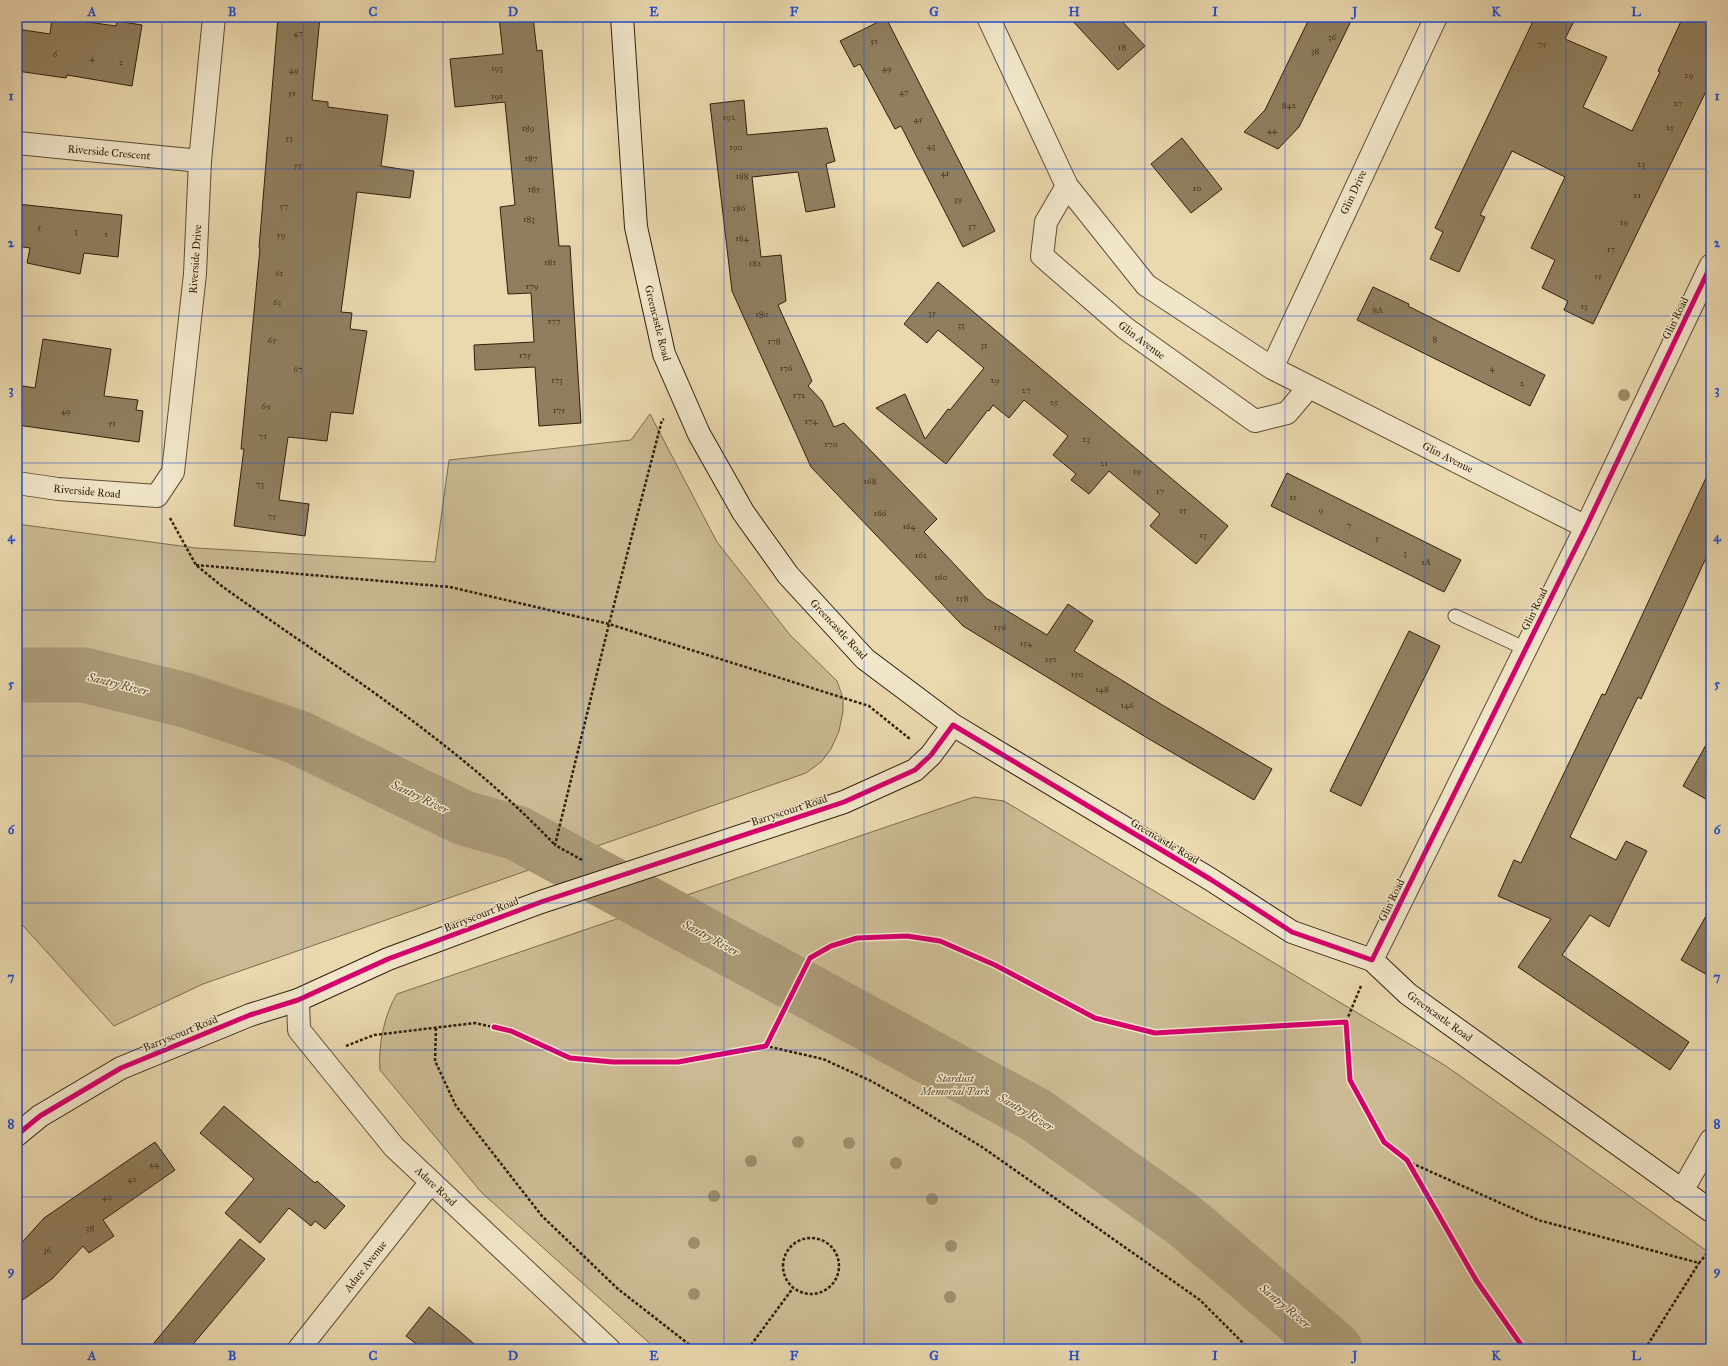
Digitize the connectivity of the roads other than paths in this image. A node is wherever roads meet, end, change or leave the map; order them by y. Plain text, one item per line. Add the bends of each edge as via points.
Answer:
1 (214, 17) edge
2 (622, 17) edge
3 (988, 17) edge
4 (1436, 17) edge
5 (17, 143) edge
6 (200, 160) junction
7 (1067, 186) junction
8 (1711, 266) edge
9 (1272, 368) junction
10 (1309, 387) junction
11 (17, 483) edge
12 (157, 496) joint
13 (1586, 527) junction
14 (1455, 616) dead end
15 (1526, 649) junction
16 (953, 725) junction
17 (1372, 960) junction
18 (298, 1000) junction
19 (17, 1135) edge
20 (1711, 1140) edge
21 (432, 1182) junction
22 (1682, 1191) junction
23 (1711, 1211) edge
24 (299, 1349) edge
25 (609, 1349) edge

1 - 6 street, Riverside Drive
2 - 16 street, Greencastle Road via 636,227 664,354 699,434 743,512 788,575 865,659
3 - 7 street, Glin Avenue
4 - 9 street, Glin Drive
5 - 6 street, Riverside Crescent
6 - 12 street, Riverside Drive via 194,274 172,472
7 - 9 street, Glin Avenue via 1146,285
7 - 10 street, Glin Avenue via 1046,222 1042,256 1125,328 1255,421 1287,413
8 - 13 street, Glin Road
9 - 10 street, Glin Avenue
10 - 13 street, Glin Avenue
11 - 12 street, Riverside Road via 58,489
13 - 15 street, Glin Road
14 - 15 lane
15 - 17 street, Glin Road
16 - 17 street, Greencastle Road via 1210,879 1292,932
16 - 18 street, Barryscourt Road via 931,755 915,770 844,802 541,902 388,959
17 - 22 street, Greencastle Road via 1408,994
18 - 19 street, Barryscourt Road via 250,1015 121,1068 40,1116
18 - 21 street, Adare Road via 299,1030 394,1147
20 - 22 street
21 - 24 street, Adare Avenue
21 - 25 street, Adare Road
22 - 23 street, Greencastle Road

